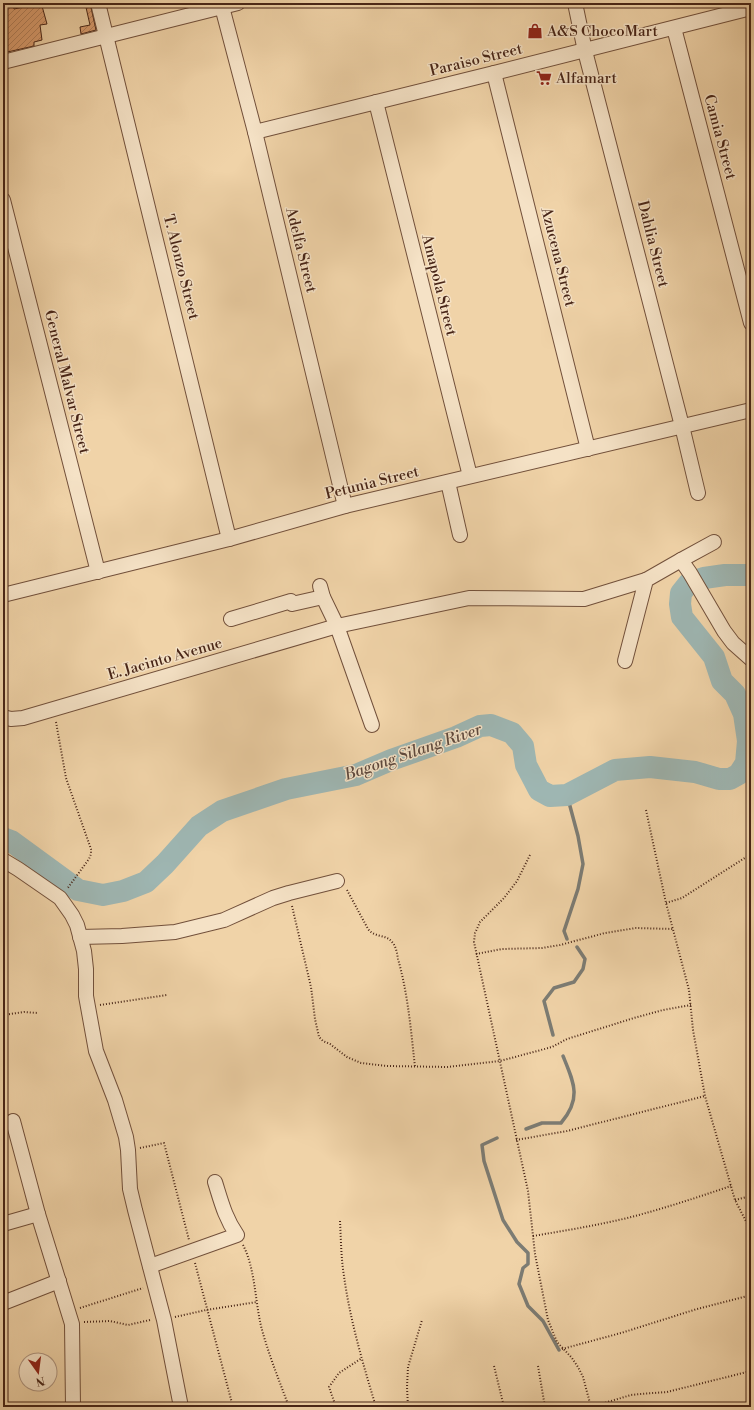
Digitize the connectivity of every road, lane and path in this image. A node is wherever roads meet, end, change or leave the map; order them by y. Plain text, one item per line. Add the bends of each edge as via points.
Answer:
1 (98, 3) edge
2 (238, 3) edge
3 (575, 3) edge
4 (222, 5) edge
5 (751, 8) edge
6 (674, 28) junction
7 (106, 36) junction
8 (585, 51) junction
9 (3, 62) edge
10 (494, 74) junction
11 (376, 102) junction
12 (255, 132) junction
13 (3, 200) edge
14 (751, 323) edge
15 (751, 410) edge
16 (682, 426) junction
17 (588, 450) junction
18 (470, 476) junction
19 (448, 482) junction
20 (698, 493) dead end
21 (345, 506) junction
22 (460, 535) dead end
23 (229, 539) junction
24 (714, 542) dead end
25 (681, 560) junction
26 (98, 572) junction
27 (646, 580) junction
28 (3, 594) edge
29 (231, 619) dead end
30 (337, 626) junction
31 (751, 659) edge
32 (624, 661) dead end
33 (54, 709) junction
34 (3, 717) edge
35 (372, 725) dead end
36 (646, 810) dead end
37 (751, 854) edge
38 (530, 855) dead end
39 (3, 860) edge
40 (337, 881) joint
41 (63, 893) dead end
42 (289, 893) junction
43 (666, 903) junction
44 (673, 929) junction
45 (80, 937) junction
46 (476, 954) junction
47 (167, 995) dead end
48 (691, 1006) junction
49 (87, 1007) junction
50 (38, 1013) dead end
51 (3, 1015) edge
52 (500, 1061) junction
53 (414, 1067) junction
54 (706, 1096) junction
55 (13, 1121) dead end
56 (516, 1140) junction
57 (128, 1150) junction
58 (215, 1182) dead end
59 (731, 1186) junction
60 (751, 1196) edge
61 (735, 1200) junction
62 (38, 1214) junction
63 (340, 1221) dead end
64 (3, 1224) edge
65 (751, 1231) edge
66 (237, 1235) junction
67 (533, 1236) junction
68 (192, 1252) junction
69 (150, 1266) junction
70 (59, 1281) junction
71 (155, 1284) junction
72 (751, 1295) edge
73 (257, 1302) junction
74 (3, 1303) edge
75 (206, 1310) junction
76 (70, 1318) junction
77 (164, 1318) junction
78 (422, 1320) dead end
79 (562, 1348) junction
80 (362, 1358) junction
81 (494, 1366) dead end
82 (538, 1366) dead end
83 (751, 1371) edge
84 (73, 1407) edge
85 (181, 1407) edge
86 (233, 1407) edge
87 (289, 1407) edge
88 (336, 1407) edge
89 (376, 1407) edge
90 (408, 1407) edge
91 (504, 1407) edge
92 (544, 1407) edge
93 (591, 1407) edge

1 - 7 street, T. Alonzo Street
2 - 4 street
3 - 8 street, Dahlia Street
4 - 7 street
4 - 12 street, Adelfa Street
5 - 6 street, Paraiso Street
6 - 8 street, Paraiso Street
6 - 14 street, Camia Street
7 - 9 street
7 - 23 street, T. Alonzo Street
8 - 10 street, Paraiso Street
8 - 16 street, Dahlia Street
10 - 11 street, Paraiso Street
10 - 17 street, Azucena Street
11 - 12 street, Paraiso Street
11 - 18 street, Amapola Street
12 - 21 street, Adelfa Street
13 - 26 street, General Malvar Street
15 - 16 street, Petunia Street
16 - 17 street, Petunia Street
16 - 20 street, Dahlia Street
17 - 18 street, Petunia Street
18 - 19 street, Petunia Street
19 - 21 street, Petunia Street
19 - 22 street
21 - 23 street, Petunia Street
23 - 26 street, Petunia Street
24 - 25 street, E. Jacinto Avenue
25 - 27 street, E. Jacinto Avenue
25 - 31 street via 724,631
26 - 28 street, Petunia Street
27 - 30 street, E. Jacinto Avenue via 584,599 469,598
27 - 32 street
29 - 30 street via 291,601 292,604 321,592
30 - 33 street, E. Jacinto Avenue
30 - 35 street
33 - 34 street, E. Jacinto Avenue via 24,718
33 - 41 path via 66,778 91,850 89,859
36 - 43 path
37 - 43 path via 682,898
38 - 46 path via 517,881 480,922 475,933
39 - 45 street via 60,898 72,915
40 - 42 street
40 - 53 path via 347,890 371,933 391,940 394,946 408,1002
42 - 45 street via 224,920 175,932
42 - 53 path via 320,1037 347,1057 362,1062
43 - 44 path
44 - 46 path via 636,928 542,948 502,949
44 - 48 path
45 - 49 street via 86,969
46 - 52 path
47 - 49 path
48 - 52 path via 662,1010 634,1018 552,1047
48 - 54 path
49 - 57 street via 96,1051 121,1120
50 - 51 path
52 - 53 path via 447,1067
52 - 56 path
54 - 56 path via 567,1131
54 - 59 path
55 - 62 street
56 - 67 path via 528,1191
57 - 68 path via 164,1143
57 - 69 street via 130,1189
58 - 66 street via 222,1207
59 - 61 path
59 - 67 path via 623,1219
60 - 61 path
61 - 65 path
62 - 64 street
62 - 70 street
63 - 80 path via 344,1275
66 - 68 street
66 - 73 path via 246,1250
67 - 79 path via 548,1320
68 - 69 street
68 - 75 path
69 - 71 street
70 - 74 street
70 - 76 street
71 - 76 path
71 - 77 street
72 - 79 path
73 - 75 path
73 - 87 path via 263,1333
75 - 77 path
75 - 86 path
76 - 77 path via 128,1325
76 - 84 street
77 - 85 street
78 - 90 path via 408,1367
79 - 93 path via 584,1377
80 - 88 path via 339,1373 329,1387
80 - 89 path
81 - 91 path
82 - 92 path
83 - 93 path via 667,1392 640,1394

